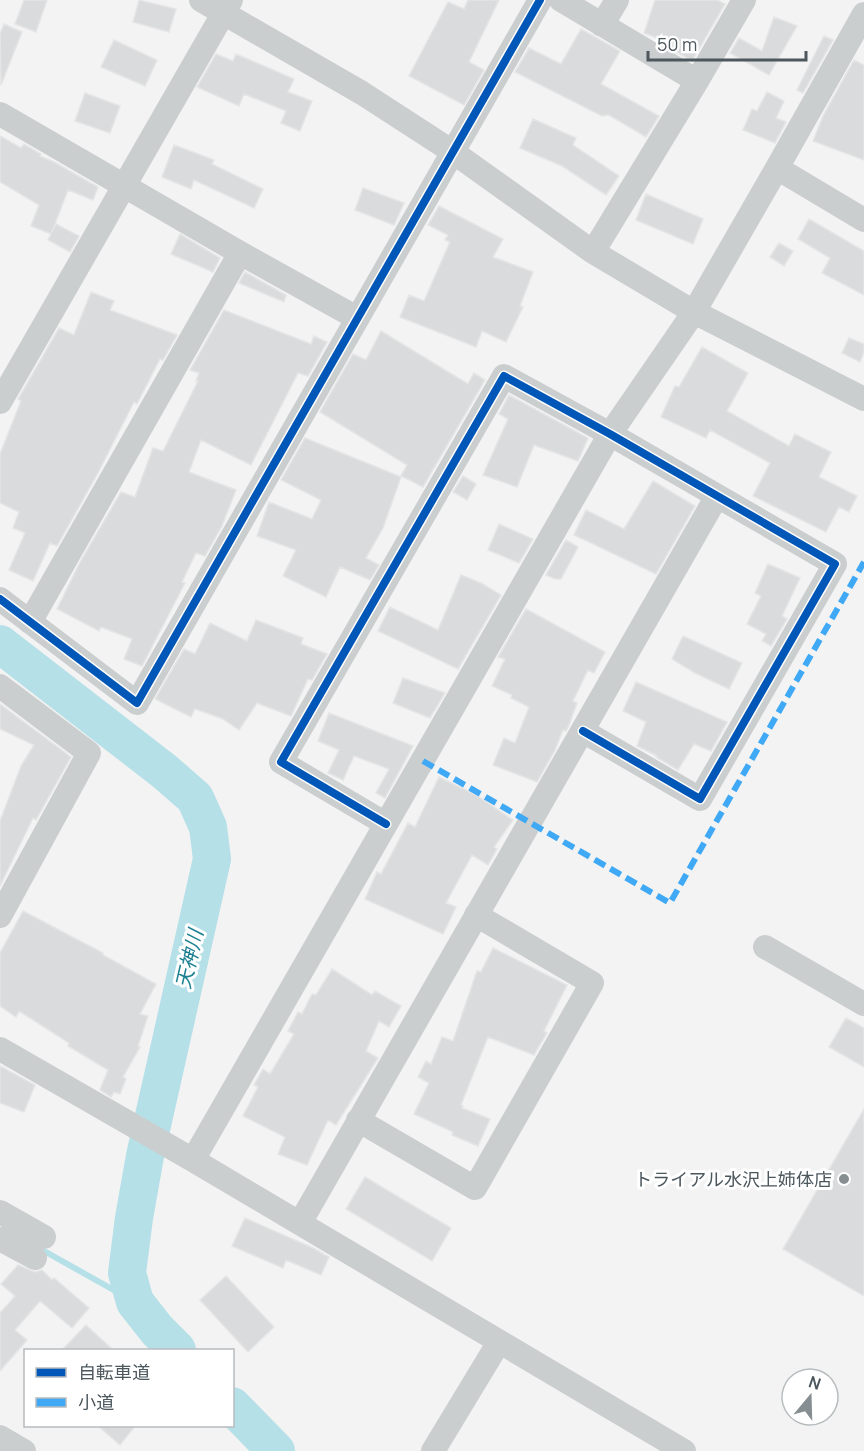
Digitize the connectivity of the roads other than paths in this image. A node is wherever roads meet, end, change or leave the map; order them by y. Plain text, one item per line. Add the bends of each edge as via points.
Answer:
1 (201, 0) edge
2 (540, 0) edge
3 (561, 0) edge
4 (616, 0) edge
5 (744, 0) edge
6 (227, 6) edge
7 (864, 14) edge
8 (603, 24) junction
9 (698, 81) junction
10 (0, 114) edge
11 (453, 152) junction
12 (777, 168) junction
13 (124, 185) junction
14 (864, 220) edge
15 (593, 252) junction
16 (240, 253) junction
17 (694, 312) junction
18 (357, 318) junction
19 (864, 399) edge
20 (0, 402) edge
21 (610, 434) junction
22 (717, 496) junction
23 (0, 599) edge
24 (30, 622) junction
25 (0, 686) edge
26 (583, 731) junction
27 (386, 824) junction
28 (476, 915) junction
29 (0, 916) edge
30 (765, 947) dead end
31 (864, 1004) edge
32 (0, 1049) edge
33 (358, 1120) junction
34 (193, 1160) junction
35 (0, 1212) edge
36 (300, 1223) junction
37 (0, 1239) edge
38 (499, 1342) junction
39 (0, 1437) edge
40 (659, 1445) edge
41 (24, 1451) edge
42 (433, 1451) edge
43 (684, 1451) edge

1 - 6 street
2 - 11 street
3 - 8 street
4 - 8 street
5 - 9 street
6 - 11 street
6 - 13 street
7 - 12 street
8 - 9 street
9 - 15 street
10 - 13 street
11 - 15 street
11 - 18 street
12 - 14 street
12 - 17 street
13 - 16 street
13 - 20 street
15 - 17 street
16 - 18 street
16 - 24 street
17 - 19 street
17 - 21 street
18 - 24 street via 137,703
21 - 22 street
21 - 27 street
21 - 27 street via 504,376 281,762
22 - 26 street
22 - 26 street via 835,564 700,799
23 - 24 street
25 - 29 street via 89,753
26 - 28 street
27 - 34 street
28 - 33 street
28 - 33 street via 592,983 476,1188
30 - 31 street
32 - 34 street
33 - 36 street
34 - 36 street
35 - 37 street via 40,1248
36 - 38 street
38 - 40 street
38 - 42 street
39 - 41 street
40 - 43 street

